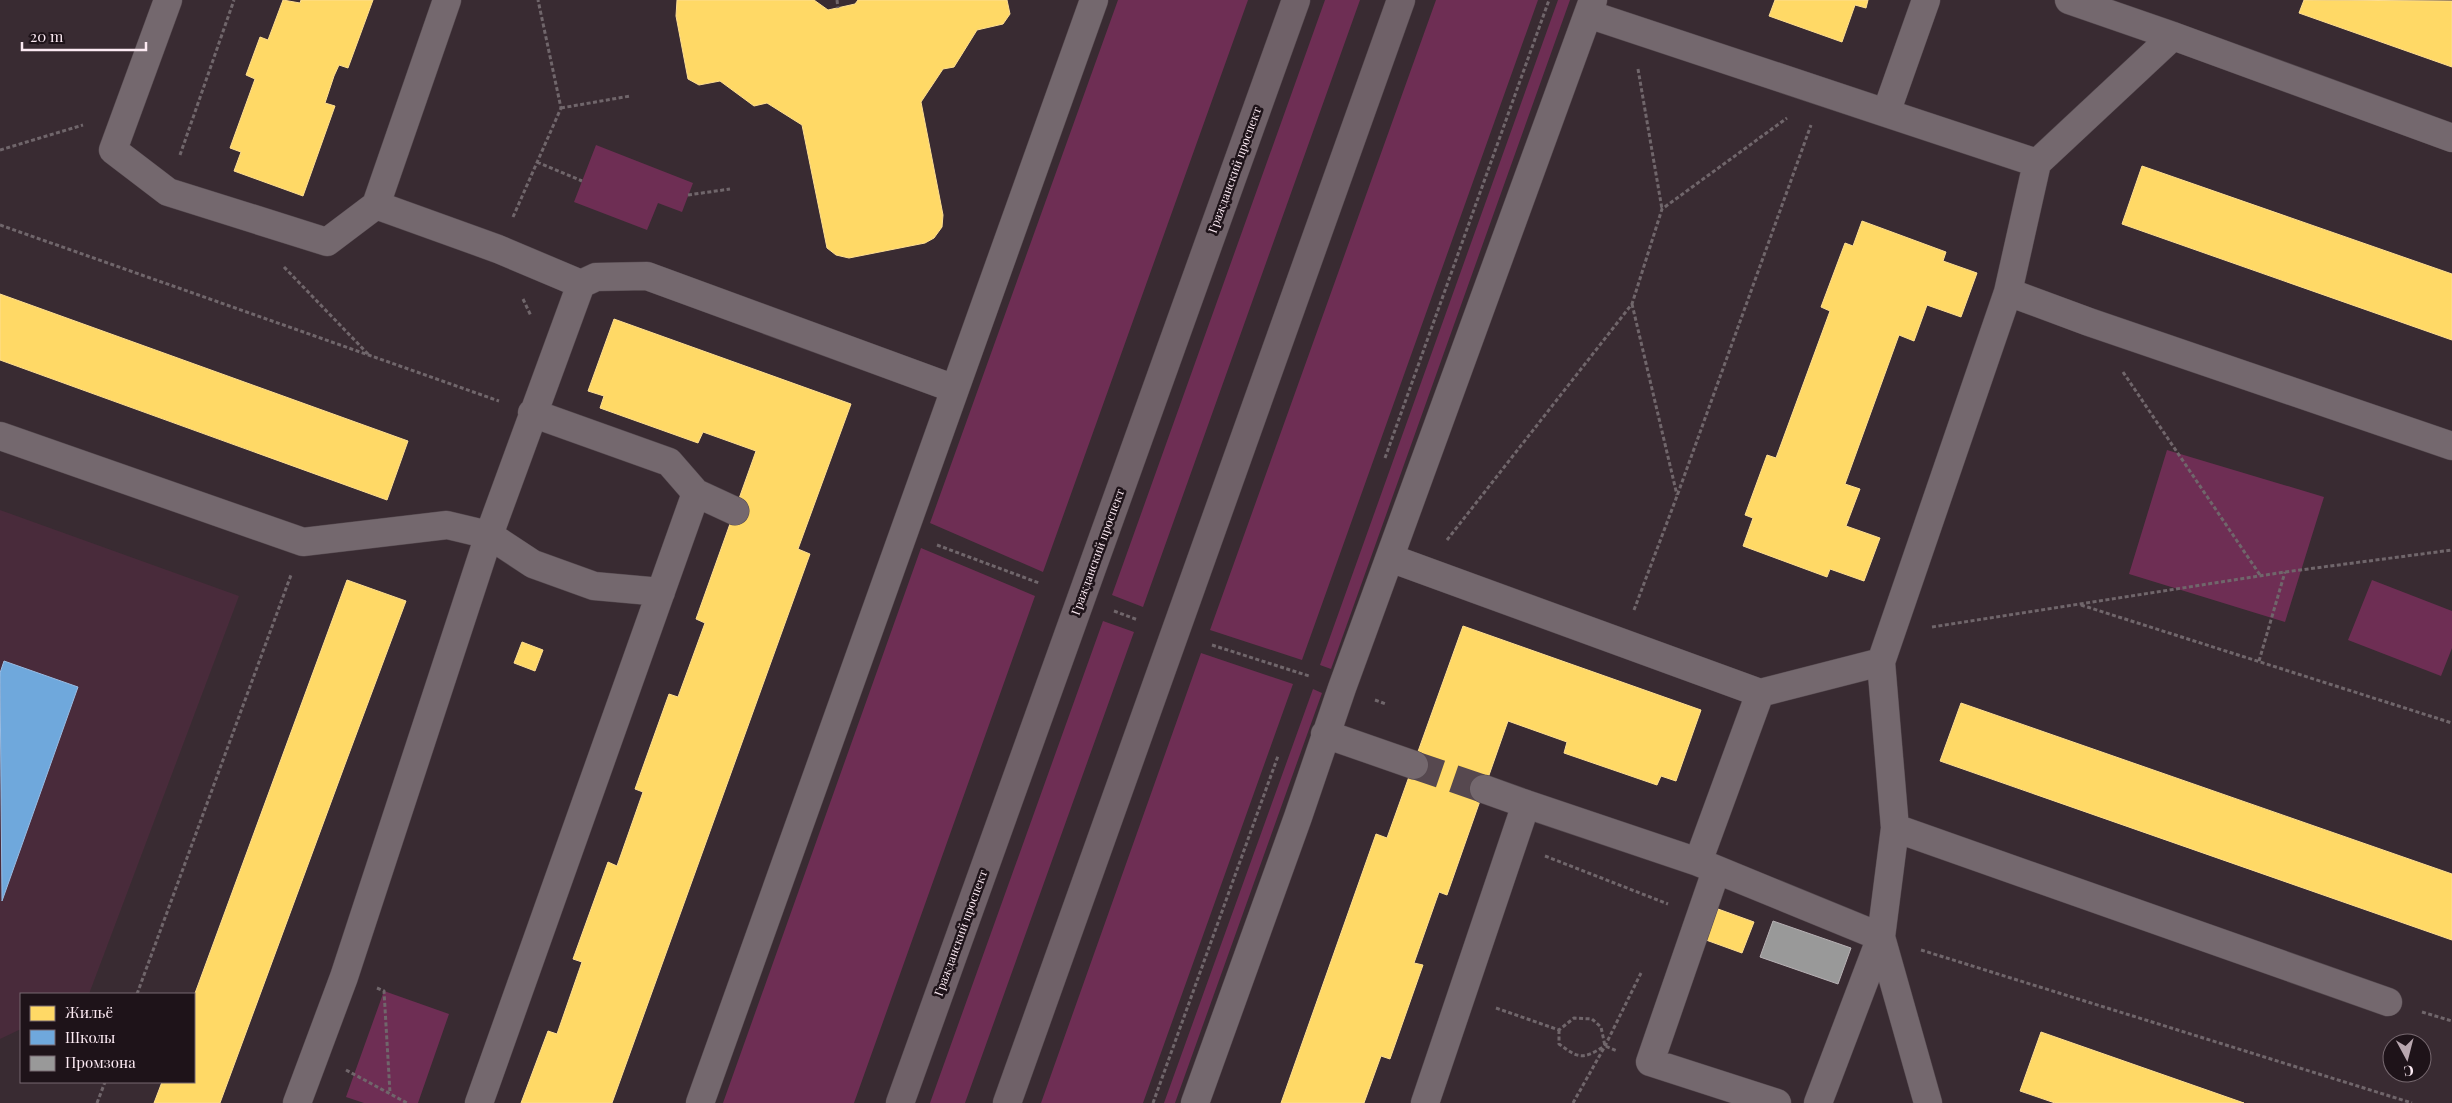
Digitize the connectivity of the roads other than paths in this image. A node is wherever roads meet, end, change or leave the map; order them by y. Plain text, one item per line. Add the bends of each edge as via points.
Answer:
1 (168, 0) edge
2 (448, 0) edge
3 (1094, 0) edge
4 (1296, 0) edge
5 (1401, 0) edge
6 (1926, 0) edge
7 (2069, 0) edge
8 (1590, 7) edge
9 (2173, 36) junction
10 (1886, 113) junction
11 (2452, 138) edge
12 (2036, 163) junction
13 (376, 205) junction
14 (581, 284) junction
15 (2008, 292) junction
16 (955, 389) junction
17 (532, 413) junction
18 (0, 436) edge
19 (2452, 446) edge
20 (696, 493) junction
21 (735, 510) dead end
22 (489, 535) junction
23 (1390, 558) junction
24 (661, 592) junction
25 (1881, 662) junction
26 (1760, 693) junction
27 (1325, 734) junction
28 (1414, 765) tunnel mouth
29 (1484, 789) tunnel mouth
30 (1526, 804) junction
31 (1895, 828) junction
32 (1707, 866) junction
33 (1881, 937) junction
34 (2388, 1002) dead end
35 (297, 1103) edge
36 (480, 1103) edge
37 (700, 1103) edge
38 (900, 1103) edge
39 (1008, 1103) edge
40 (1195, 1103) edge
41 (1425, 1103) edge
42 (1777, 1103) edge
43 (1818, 1103) edge
44 (1928, 1103) edge

1 - 13 street via 113,150 168,192 327,242
2 - 13 street
3 - 16 street
4 - 38 main road, Гражданский проспект
5 - 39 main road
6 - 10 street
7 - 9 street
8 - 10 street via 1631,27
8 - 23 street
9 - 11 street
9 - 12 street
10 - 12 street
12 - 15 street
13 - 14 street via 498,249
14 - 16 street via 596,277 647,276
14 - 17 street
15 - 19 street
15 - 25 street
16 - 37 street
17 - 20 street via 669,462
17 - 22 street
18 - 22 street via 303,542 448,525
20 - 21 street
20 - 24 street
22 - 24 street via 533,564 594,586
22 - 35 street via 344,977
23 - 26 street
23 - 27 street
24 - 36 street
25 - 26 street
25 - 31 street
26 - 32 street
27 - 28 street
27 - 40 street
29 - 30 street
30 - 32 street
30 - 41 street
31 - 33 street
31 - 34 street
32 - 33 street
32 - 42 street via 1700,917 1650,1062
33 - 43 street
33 - 44 street

